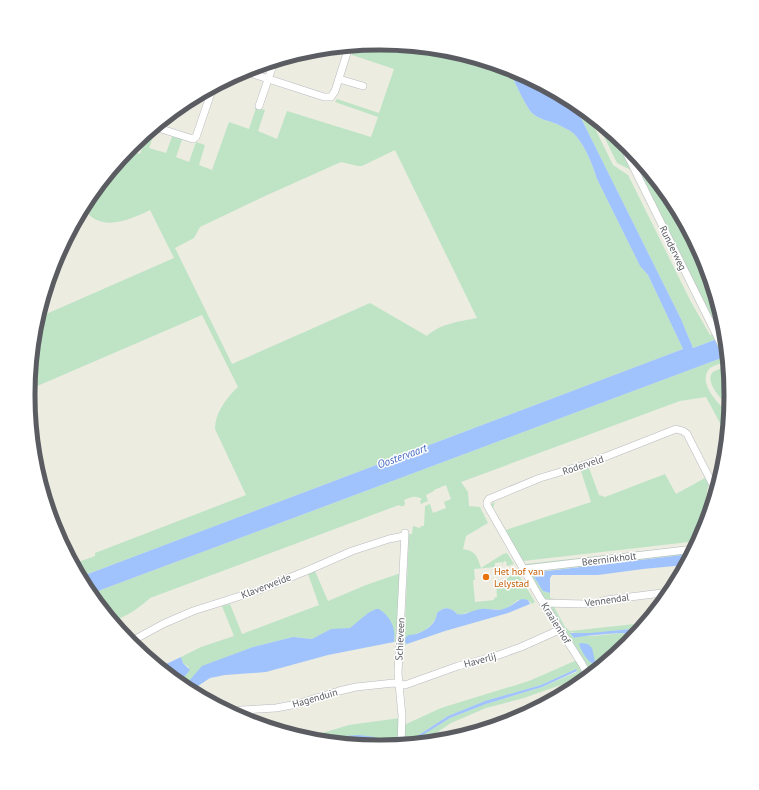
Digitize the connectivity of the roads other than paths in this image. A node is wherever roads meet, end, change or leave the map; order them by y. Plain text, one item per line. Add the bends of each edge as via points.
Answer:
1 (346, 52) edge
2 (272, 68) edge
3 (255, 74) edge
4 (268, 78) junction
5 (339, 78) junction
6 (362, 86) dead end
7 (210, 95) edge
8 (259, 106) dead end
9 (161, 129) edge
10 (628, 157) edge
11 (719, 340) edge
12 (712, 483) edge
13 (405, 535) joint
14 (687, 550) edge
15 (524, 569) junction
16 (661, 593) edge
17 (543, 603) junction
18 (559, 630) junction
19 (136, 639) edge
20 (585, 671) edge
21 (399, 685) junction
22 (241, 710) edge
23 (401, 739) edge

1 - 5 street
2 - 4 street
3 - 4 street
4 - 5 street via 324,97 331,97
4 - 8 street
5 - 6 street
7 - 9 street via 196,138
10 - 11 street, Runderweg
12 - 15 street, Roderveld via 687,434 679,429 587,464 540,478 489,499 487,505
13 - 19 street, Klaverweide via 352,551 259,590 193,611
13 - 21 street, Schieveen
14 - 15 street, Beerninkholt
15 - 17 street, Kraaienhof
16 - 17 street, Vennendal via 596,603
17 - 18 street, Kraaienhof
18 - 20 street, Kraaienhof
18 - 21 street, Haverlij via 505,653
21 - 22 street, Hagenduin via 356,687 297,704
21 - 23 street, Schieveen

